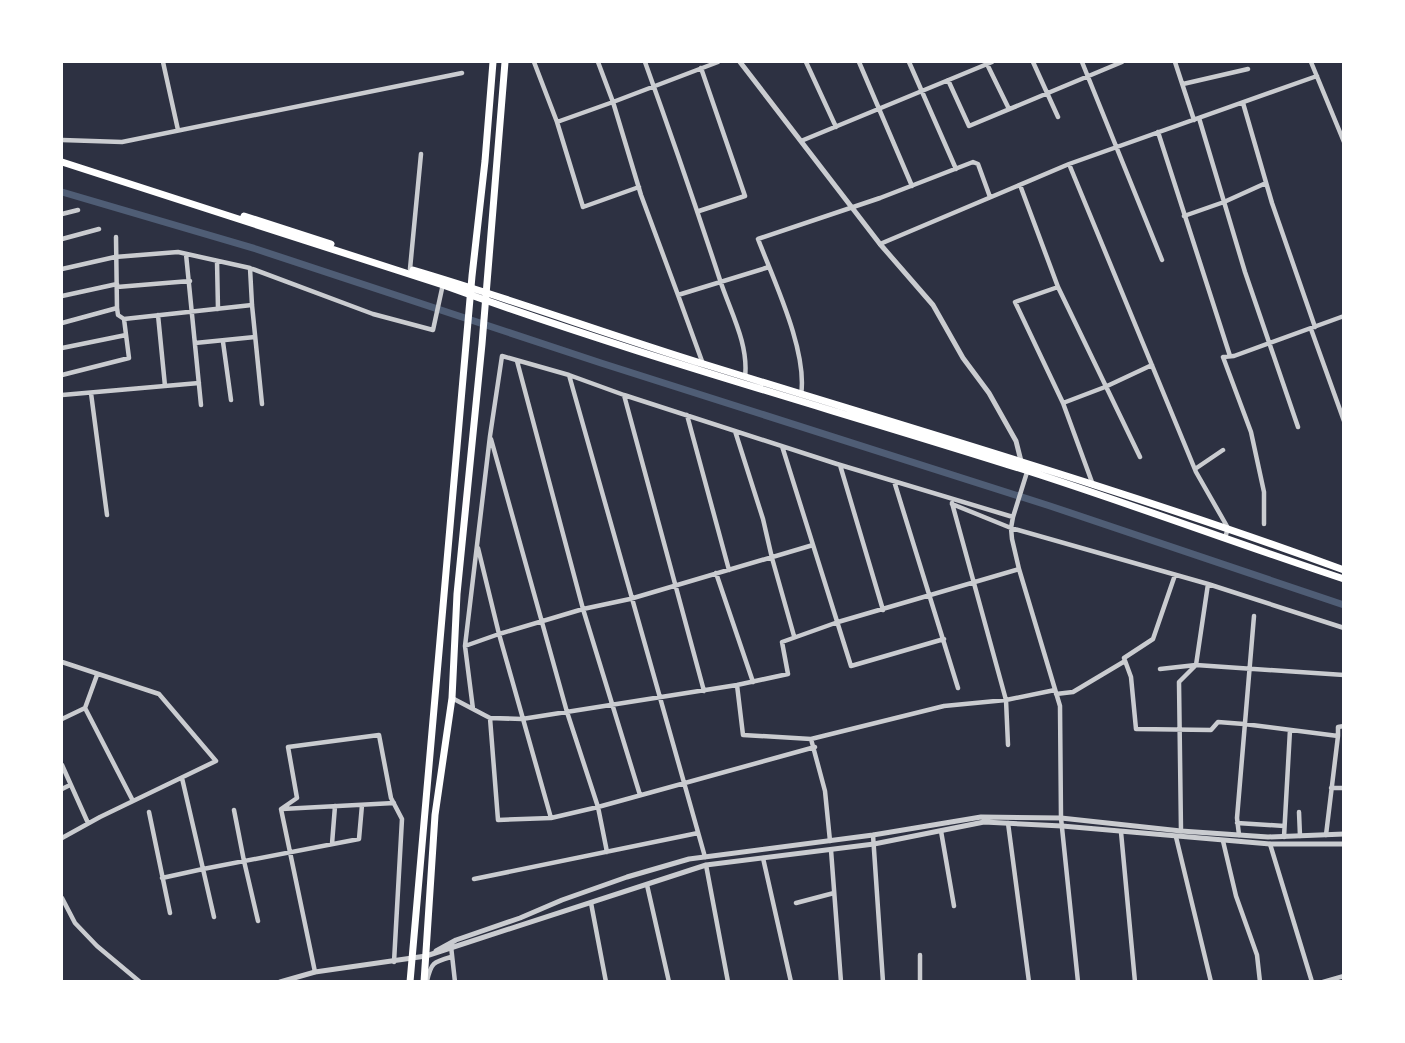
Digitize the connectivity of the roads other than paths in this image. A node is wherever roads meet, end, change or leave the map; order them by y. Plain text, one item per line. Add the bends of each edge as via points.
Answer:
1 (163, 62) edge
2 (494, 62) edge
3 (505, 62) edge
4 (534, 62) edge
5 (598, 62) edge
6 (645, 62) edge
7 (718, 62) edge
8 (740, 62) edge
9 (806, 62) edge
10 (860, 62) edge
11 (909, 62) edge
12 (988, 62) edge
13 (1033, 62) edge
14 (1082, 62) edge
15 (1122, 62) edge
16 (1175, 62) edge
17 (1311, 62) edge
18 (701, 68) junction
19 (1248, 69) dead end
20 (462, 73) dead end
21 (1088, 76) junction
22 (1317, 76) junction
23 (948, 80) junction
24 (1183, 84) junction
25 (654, 86) junction
26 (922, 91) junction
27 (1046, 93) junction
28 (613, 102) junction
29 (1243, 103) junction
30 (881, 108) junction
31 (1010, 109) junction
32 (1058, 117) dead end
33 (1197, 119) junction
34 (557, 122) junction
35 (836, 127) junction
36 (178, 130) junction
37 (1158, 132) junction
38 (62, 140) edge
39 (801, 141) junction
40 (1344, 142) edge
41 (1116, 148) junction
42 (421, 154) dead end
43 (62, 160) edge
44 (1069, 164) junction
45 (956, 169) junction
46 (1266, 183) junction
47 (1020, 185) junction
48 (912, 186) junction
49 (639, 187) junction
50 (990, 197) junction
51 (1224, 202) junction
52 (852, 207) junction
53 (78, 210) dead end
54 (699, 211) junction
55 (62, 214) edge
56 (1184, 216) junction
57 (99, 229) dead end
58 (116, 237) dead end
59 (62, 239) edge
60 (880, 244) junction
61 (186, 254) junction
62 (115, 257) junction
63 (1162, 260) dead end
64 (217, 261) junction
65 (769, 267) junction
66 (250, 268) junction
67 (62, 269) edge
68 (410, 269) junction
69 (190, 281) junction
70 (444, 282) junction
71 (721, 282) junction
72 (117, 286) junction
73 (1058, 287) junction
74 (62, 296) edge
75 (678, 296) junction
76 (252, 305) junction
77 (117, 308) junction
78 (218, 309) junction
79 (192, 312) junction
80 (158, 315) junction
81 (1344, 316) edge
82 (124, 319) junction
83 (62, 323) edge
84 (1313, 328) junction
85 (126, 335) junction
86 (255, 337) junction
87 (223, 342) junction
88 (195, 343) junction
89 (1270, 343) junction
90 (62, 348) edge
91 (1230, 357) junction
92 (517, 360) junction
93 (703, 364) junction
94 (1152, 365) junction
95 (62, 375) edge
96 (569, 375) junction
97 (745, 377) junction
98 (199, 383) junction
99 (165, 386) junction
100 (1105, 387) junction
101 (91, 393) junction
102 (62, 395) edge
103 (624, 395) junction
104 (801, 398) junction
105 (231, 400) dead end
106 (1063, 403) junction
107 (262, 404) dead end
108 (201, 405) dead end
109 (687, 416) junction
110 (1344, 421) edge
111 (1298, 428) dead end
112 (735, 431) junction
113 (490, 436) junction
114 (782, 446) junction
115 (1223, 450) dead end
116 (1140, 457) dead end
117 (1021, 461) junction
118 (840, 465) junction
119 (1028, 467) junction
120 (1195, 469) junction
121 (894, 481) junction
122 (1093, 485) junction
123 (950, 498) junction
124 (952, 504) junction
125 (107, 515) dead end
126 (1013, 517) junction
127 (1264, 524) dead end
128 (1011, 528) junction
129 (1228, 528) junction
130 (1225, 538) junction
131 (813, 545) junction
132 (477, 546) junction
133 (772, 558) junction
134 (1018, 569) junction
135 (729, 570) junction
136 (1344, 570) edge
137 (716, 573) junction
138 (1175, 575) junction
139 (1344, 579) edge
140 (973, 583) junction
141 (1208, 584) junction
142 (675, 585) junction
143 (931, 596) junction
144 (630, 599) junction
145 (583, 609) junction
146 (883, 610) junction
147 (1254, 616) dead end
148 (542, 622) junction
149 (838, 622) junction
150 (1344, 628) edge
151 (499, 634) junction
152 (794, 636) junction
153 (944, 639) junction
154 (465, 646) junction
155 (1125, 661) junction
156 (62, 662) edge
157 (1196, 665) junction
158 (1160, 669) dead end
159 (1249, 670) junction
160 (97, 675) junction
161 (1344, 675) edge
162 (753, 682) junction
163 (737, 685) junction
164 (958, 688) dead end
165 (704, 691) junction
166 (1055, 692) junction
167 (452, 698) junction
168 (659, 698) junction
169 (1006, 700) junction
170 (613, 705) junction
171 (85, 708) junction
172 (472, 709) junction
173 (567, 712) junction
174 (490, 718) junction
175 (62, 719) edge
176 (522, 719) junction
177 (1244, 724) junction
178 (1344, 726) edge
179 (1180, 729) junction
180 (1290, 730) junction
181 (1338, 736) junction
182 (811, 739) junction
183 (1008, 745) dead end
184 (815, 747) junction
185 (62, 765) edge
186 (182, 778) junction
187 (685, 783) junction
188 (70, 785) junction
189 (1332, 788) junction
190 (1344, 788) edge
191 (62, 789) edge
192 (640, 795) junction
193 (133, 801) junction
194 (394, 803) junction
195 (362, 805) junction
196 (335, 806) junction
197 (598, 807) junction
198 (281, 809) junction
199 (234, 810) dead end
200 (149, 812) dead end
201 (1299, 812) dead end
202 (551, 818) junction
203 (1062, 818) junction
204 (88, 823) junction
205 (1008, 823) junction
206 (1238, 823) junction
207 (1062, 826) junction
208 (1284, 826) junction
209 (1140, 830) junction
210 (941, 831) junction
211 (1181, 831) junction
212 (1121, 832) junction
213 (698, 833) junction
214 (1344, 834) edge
215 (873, 835) junction
216 (1239, 835) junction
217 (1326, 835) junction
218 (1300, 836) junction
219 (1176, 837) junction
220 (1284, 837) junction
221 (62, 838) edge
222 (830, 841) junction
223 (1222, 841) junction
224 (332, 844) junction
225 (874, 844) junction
226 (1270, 844) junction
227 (1344, 844) edge
228 (831, 850) junction
229 (291, 851) junction
230 (607, 852) junction
231 (705, 857) junction
232 (763, 858) junction
233 (244, 861) junction
234 (706, 866) junction
235 (203, 869) junction
236 (162, 878) junction
237 (474, 879) dead end
238 (647, 885) junction
239 (834, 893) junction
240 (62, 898) edge
241 (591, 903) junction
242 (796, 903) dead end
243 (954, 906) dead end
244 (170, 913) dead end
245 (214, 917) dead end
246 (258, 921) dead end
247 (451, 946) junction
248 (920, 955) dead end
249 (426, 957) junction
250 (451, 957) junction
251 (412, 959) junction
252 (394, 962) junction
253 (315, 972) junction
254 (1344, 976) edge
255 (140, 981) edge
256 (279, 981) edge
257 (410, 981) edge
258 (425, 981) edge
259 (455, 981) edge
260 (606, 981) edge
261 (669, 981) edge
262 (728, 981) edge
263 (791, 981) edge
264 (841, 981) edge
265 (883, 981) edge
266 (920, 981) edge
267 (1029, 981) edge
268 (1078, 981) edge
269 (1135, 981) edge
270 (1211, 981) edge
271 (1260, 981) edge
272 (1312, 981) edge
273 (1323, 981) edge

1 - 36 street
2 - 251 main road
3 - 167 main road via 457,594
4 - 34 street
5 - 28 street
6 - 25 street
7 - 18 street
8 - 39 street
9 - 35 street
10 - 30 street
11 - 26 street
12 - 23 street
12 - 31 street
13 - 27 street
14 - 21 street
15 - 21 street
16 - 24 street
17 - 22 street
18 - 25 street
18 - 54 street via 745,196
19 - 24 street
20 - 36 street
21 - 27 street
21 - 41 street
22 - 29 street
22 - 40 street
23 - 26 street
23 - 31 street via 969,126
24 - 33 street
25 - 28 street
25 - 54 street
26 - 30 street
26 - 45 street
27 - 31 street
27 - 32 street
28 - 34 street
28 - 49 street
29 - 33 street
29 - 46 street
30 - 35 street
30 - 48 street
33 - 37 street
33 - 51 street
34 - 49 street via 583,207
35 - 39 street
36 - 38 street via 122,142
37 - 41 street
37 - 56 street
39 - 52 street
41 - 44 street
41 - 63 street
42 - 68 street
43 - 68 main road
43 - 70 main road
44 - 47 street
44 - 94 street
45 - 48 street
45 - 50 street via 973,162 978,164
46 - 51 street
46 - 84 street
47 - 50 street
47 - 73 street
48 - 52 street
49 - 75 street
50 - 60 street
51 - 56 street
51 - 89 street
52 - 60 street
52 - 65 street via 758,239
53 - 55 street
54 - 71 street
56 - 91 street
57 - 59 street
58 - 62 street
60 - 117 street via 933,305 1011,431
61 - 62 street
61 - 64 street
61 - 69 street
62 - 67 street
62 - 72 street
64 - 66 street
64 - 78 street
65 - 71 street
65 - 104 street via 796,342 803,384
66 - 70 street via 372,314 433,330
66 - 76 street
68 - 70 main road
69 - 72 street
69 - 79 street
70 - 93 main road
70 - 104 main road via 502,306
71 - 75 street
71 - 97 street via 747,361
72 - 74 street
72 - 77 street
73 - 100 street
73 - 106 street via 1015,302
75 - 93 street
76 - 78 street
76 - 86 street
77 - 82 street
77 - 83 street
78 - 79 street
79 - 80 street
79 - 88 street
80 - 82 street
80 - 99 street
81 - 84 street
82 - 85 street
84 - 89 street
84 - 110 street
85 - 90 street
85 - 95 street via 129,358
86 - 87 street
86 - 107 street
87 - 88 street
87 - 105 street
88 - 98 street
89 - 91 street
89 - 111 street
91 - 127 street via 1223,357 1251,432 1264,492
92 - 96 street
92 - 113 street via 502,356
92 - 145 street
93 - 97 main road
94 - 100 street
94 - 120 street
96 - 103 street
96 - 144 street
97 - 104 main road
98 - 99 street
98 - 108 street
99 - 101 street
100 - 106 street
100 - 116 street
101 - 102 street
101 - 125 street
103 - 109 street
103 - 142 street
104 - 117 main road
104 - 119 main road
106 - 122 street
109 - 112 street
109 - 135 street
112 - 114 street
112 - 133 street via 764,519
113 - 132 street
113 - 148 street
114 - 118 street
114 - 131 street
115 - 120 street
117 - 119 main road
118 - 121 street
118 - 146 street
119 - 122 main road
119 - 126 street
119 - 130 main road
120 - 129 street
121 - 123 street
121 - 143 street
122 - 129 main road
123 - 124 street
123 - 126 street
124 - 128 street
124 - 140 street
126 - 128 street
128 - 134 street
128 - 138 street
129 - 130 street
129 - 136 main road
130 - 139 main road
131 - 133 street
131 - 149 street
132 - 151 street
132 - 154 street
133 - 135 street
133 - 152 street
134 - 140 street
134 - 166 street
135 - 137 street
137 - 142 street
137 - 162 street
138 - 141 street
138 - 155 street via 1153,639
140 - 143 street
140 - 169 street
141 - 150 street
141 - 157 street
142 - 144 street
142 - 165 street
143 - 146 street
143 - 153 street
144 - 145 street
144 - 168 street
145 - 148 street
145 - 170 street
146 - 149 street
147 - 159 street
148 - 151 street
148 - 173 street
149 - 152 street
149 - 153 street via 851,666
151 - 154 street
151 - 176 street
152 - 162 street via 782,642 788,674
153 - 164 street
154 - 172 street
155 - 166 street via 1072,692
155 - 179 street via 1131,677 1136,729
156 - 160 street
157 - 158 street
157 - 159 street
157 - 179 street via 1179,682
159 - 161 street
159 - 177 street
160 - 171 street
160 - 186 street via 159,694 216,761
162 - 163 street
163 - 165 street
163 - 182 street via 743,735
165 - 168 street
166 - 169 street
166 - 203 street via 1059,706
167 - 172 street
167 - 249 main road via 435,815
168 - 170 street
168 - 187 street
169 - 182 street via 944,706
169 - 183 street
170 - 173 street
170 - 192 street
171 - 175 street
171 - 193 street
172 - 174 street
173 - 176 street
173 - 197 street
174 - 176 street
174 - 202 street via 498,820
176 - 202 street
177 - 179 street via 1218,722 1211,730
177 - 180 street
177 - 206 street
178 - 181 street via 1338,727
179 - 211 street
180 - 181 street
180 - 208 street
181 - 189 street
182 - 184 street
184 - 187 street
184 - 222 street
185 - 188 street
186 - 193 street
186 - 235 street
187 - 192 street
187 - 213 street
188 - 191 street
188 - 204 street
189 - 190 street
189 - 217 street
192 - 197 street
193 - 204 street
194 - 195 street
194 - 198 street via 379,735 288,747 297,798
194 - 252 street via 402,819
195 - 196 street
195 - 224 street via 359,838
196 - 198 street
196 - 224 street
197 - 202 street
197 - 230 street
198 - 229 street
199 - 233 street
200 - 236 street
201 - 218 street
203 - 207 street
203 - 209 street
203 - 215 street via 981,817
204 - 221 street
205 - 207 street
205 - 210 street via 984,822
205 - 267 street
206 - 208 street
206 - 216 street
207 - 212 street
207 - 268 street
208 - 220 street
209 - 211 street
209 - 212 street
209 - 219 street
210 - 225 street
210 - 243 street
211 - 216 street
212 - 269 street
213 - 230 street
213 - 231 street
214 - 217 street
215 - 222 street
215 - 225 street
216 - 220 street
217 - 218 street
218 - 220 street
219 - 223 street
219 - 270 street
222 - 231 street
223 - 226 street
223 - 271 street via 1257,955
224 - 229 street
225 - 228 street
225 - 265 street
226 - 227 street
226 - 272 street
228 - 232 street
228 - 239 street
229 - 233 street
229 - 253 street
230 - 237 street
231 - 247 street via 627,877
232 - 234 street
232 - 263 street
233 - 235 street
233 - 246 street
234 - 238 street
234 - 262 street
235 - 236 street
235 - 245 street
236 - 244 street
238 - 241 street
238 - 261 street
239 - 242 street
239 - 264 street
240 - 255 street via 82,931
241 - 247 street
241 - 260 street
247 - 249 street
247 - 250 street
248 - 266 street
249 - 251 street
249 - 258 main road
250 - 258 street via 436,961
250 - 259 street
251 - 252 street
251 - 257 main road
252 - 253 street
253 - 256 street
254 - 273 street

